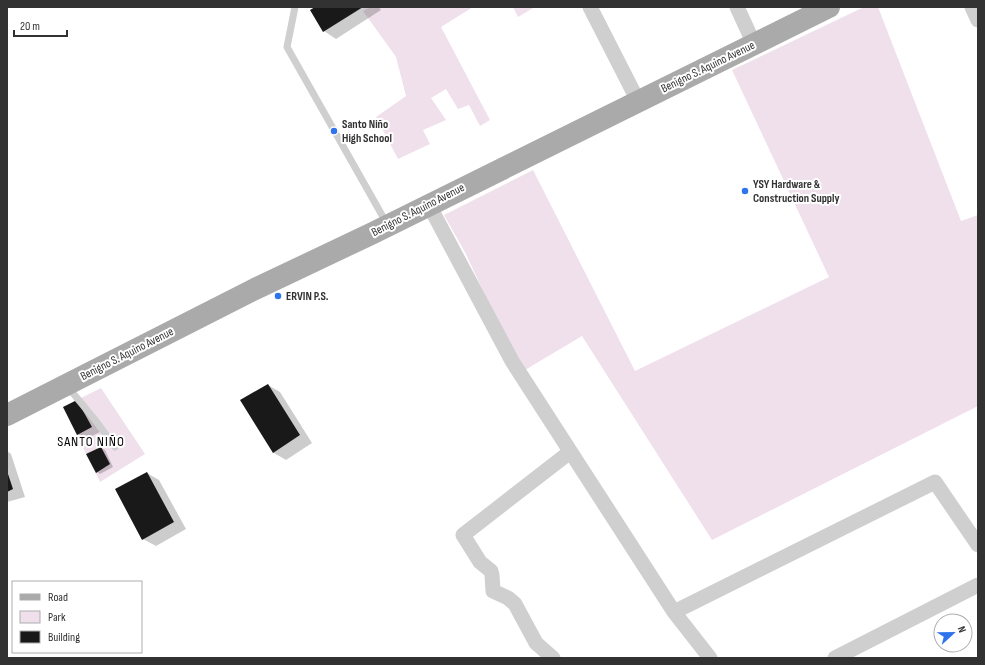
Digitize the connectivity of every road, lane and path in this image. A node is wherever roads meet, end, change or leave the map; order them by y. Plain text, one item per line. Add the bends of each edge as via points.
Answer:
1 (295, 7) edge
2 (590, 7) edge
3 (737, 7) edge
4 (829, 7) edge
5 (972, 7) edge
6 (978, 20) edge
7 (754, 44) junction
8 (638, 101) junction
9 (429, 205) junction
10 (388, 225) junction
11 (66, 385) junction
12 (7, 414) edge
13 (115, 447) dead end
14 (570, 452) junction
15 (978, 545) edge
16 (978, 585) edge
17 (674, 612) junction
18 (553, 658) edge
19 (710, 658) edge
20 (835, 658) edge

1 - 10 lane via 287,47
2 - 8 street
3 - 7 street
4 - 7 main road, Benigno S. Aquino Avenue
5 - 6 street
7 - 8 main road, Benigno S. Aquino Avenue
8 - 9 main road, Benigno S. Aquino Avenue
9 - 10 main road, Benigno S. Aquino Avenue
9 - 14 street via 512,361
10 - 11 main road, Benigno S. Aquino Avenue
11 - 12 main road, Benigno S. Aquino Avenue
11 - 13 lane
14 - 17 street
14 - 18 street via 463,535 480,562 491,571 493,591 515,604 536,643
15 - 17 street via 936,482
16 - 20 street
17 - 19 street

